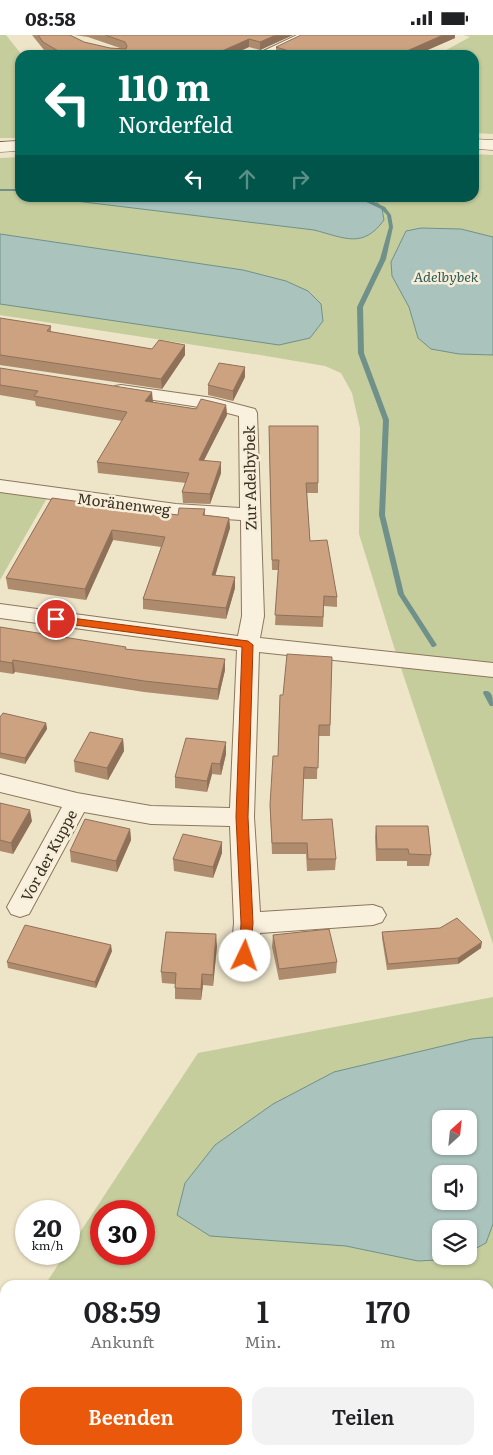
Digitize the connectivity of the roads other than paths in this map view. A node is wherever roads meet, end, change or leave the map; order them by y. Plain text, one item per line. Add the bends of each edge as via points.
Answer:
1 (308, 35) edge
2 (273, 50) edge
3 (479, 144) edge
4 (493, 145) edge
5 (15, 146) edge
6 (0, 147) edge
7 (100, 387) edge
8 (0, 485) edge
9 (250, 515) junction
10 (0, 611) edge
11 (248, 645) junction
12 (493, 670) edge
13 (0, 783) edge
14 (77, 802) junction
15 (242, 817) junction
16 (20, 907) dead end
17 (373, 915) dead end
18 (247, 923) junction
19 (245, 956) dead end

1 - 2 street
3 - 4 main road
5 - 6 main road
7 - 9 street, Zur Adelbybek via 213,404 248,413
8 - 9 street, Moränenweg via 176,510
9 - 11 street, Zur Adelbybek via 253,616
10 - 11 street
11 - 12 street
11 - 15 street
13 - 14 street, Vor der Kuppe
14 - 15 street, Vor der Kuppe via 151,815
14 - 16 street, Vor der Kuppe
15 - 18 street
17 - 18 street
18 - 19 street

